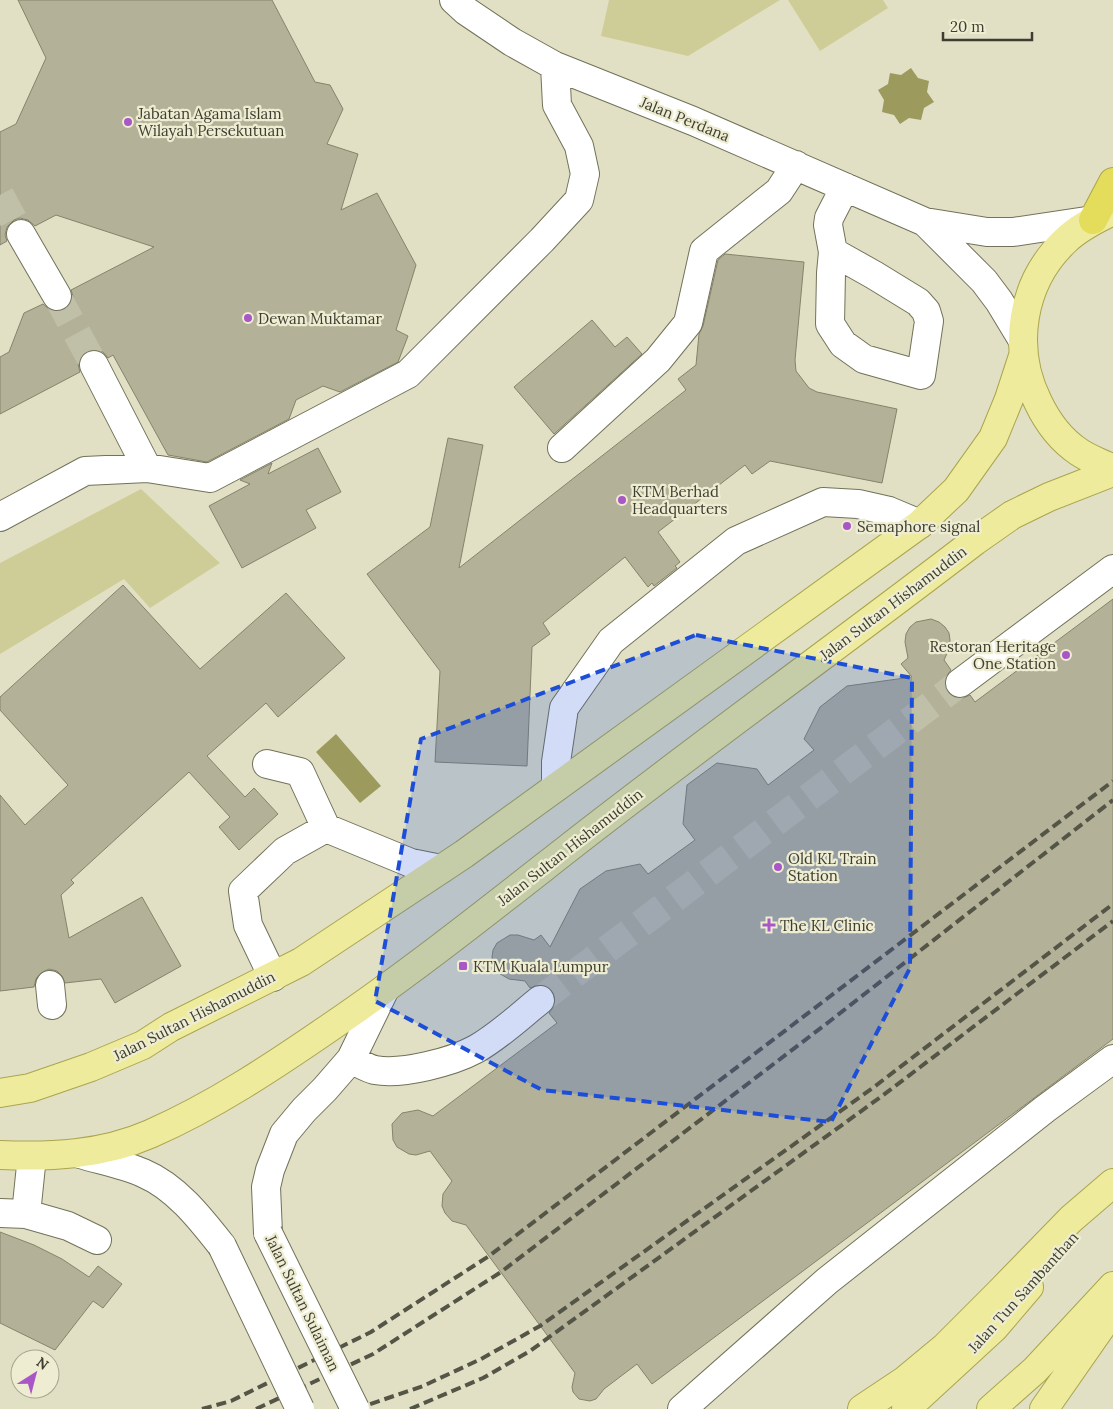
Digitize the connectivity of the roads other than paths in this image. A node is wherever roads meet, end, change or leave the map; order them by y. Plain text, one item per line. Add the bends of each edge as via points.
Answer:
1 (454, 0) edge
2 (555, 66) junction
3 (796, 165) junction
4 (1113, 182) edge
5 (846, 187) junction
6 (1103, 215) edge
7 (925, 222) junction
8 (22, 234) tunnel mouth
9 (833, 252) junction
10 (58, 296) tunnel mouth
11 (1023, 347) junction
12 (94, 365) tunnel mouth
13 (562, 448) dead end
14 (147, 468) junction
15 (1113, 470) edge
16 (0, 517) edge
17 (920, 524) junction
18 (1113, 569) edge
19 (960, 683) tunnel mouth
20 (267, 764) dead end
21 (556, 787) junction
22 (326, 828) junction
23 (442, 869) junction
24 (273, 976) junction
25 (385, 990) junction
26 (540, 1000) tunnel mouth
27 (351, 1059) junction
28 (1113, 1059) edge
29 (0, 1093) edge
30 (80, 1154) junction
31 (0, 1155) edge
32 (32, 1156) junction
33 (1113, 1183) edge
34 (1113, 1191) edge
35 (13, 1214) edge
36 (97, 1240) dead end
37 (1113, 1286) edge
38 (1113, 1310) edge
39 (300, 1409) edge
40 (355, 1409) edge
41 (682, 1409) edge
42 (862, 1409) edge
43 (906, 1409) edge
44 (991, 1409) edge
45 (1044, 1409) edge

1 - 2 street, Jalan Perdana via 512,42
2 - 3 street, Jalan Perdana
2 - 14 street via 557,105 579,146 585,174 579,200 408,374 210,478
3 - 5 street, Jalan Perdana
3 - 13 street via 779,191 704,251 688,323 658,360
4 - 6 highway
5 - 7 street, Jalan Perdana
5 - 9 street via 828,220
6 - 7 street, Jalan Perdana via 1013,232 987,232
6 - 11 main road via 1065,240 1048,259 1026,310
7 - 11 street, Jalan Perdana via 984,281
8 - 10 street
9 - 9 street via 830,324 843,344 864,359 921,375 929,321 926,311 918,302
11 - 15 main road via 1030,387 1045,416 1079,452
11 - 17 main road, Jalan Sultan Hishamuddin via 1009,399 993,438 956,490
12 - 14 street
14 - 16 street via 84,471
15 - 25 main road, Jalan Sultan Hishamuddin via 1012,515 982,536 731,723
17 - 21 main road, Jalan Sultan Hishamuddin
17 - 21 street via 889,511 858,504 824,502 736,540 611,641 564,708 556,762
18 - 19 street
20 - 22 street via 300,772
21 - 23 main road, Jalan Sultan Hishamuddin
22 - 23 street via 411,863
22 - 24 street via 285,851 243,891 248,926
23 - 24 main road, Jalan Sultan Hishamuddin via 301,962
24 - 29 main road, Jalan Sultan Hishamuddin via 142,1045 91,1067 30,1088
25 - 27 street, Jalan Sultan Sulaiman
25 - 30 main road, Jalan Sultan Hishamuddin via 272,1068 197,1110 150,1134 118,1146
26 - 27 street via 474,1050 430,1066 402,1071 376,1070
27 - 40 street, Jalan Sultan Sulaiman, bridge via 284,1134 266,1187 268,1233
28 - 41 street via 827,1281
30 - 32 main road, Jalan Sultan Hishamuddin
30 - 39 street, bridge via 143,1173 159,1182 198,1215 222,1246
31 - 32 main road, Jalan Sultan Hishamuddin
32 - 35 street
33 - 42 main road via 1071,1219 945,1347 904,1381
34 - 43 main road, Jalan Tun Sambanthan via 994,1328
35 - 36 street via 68,1226
37 - 44 main road via 1034,1370
38 - 45 main road

